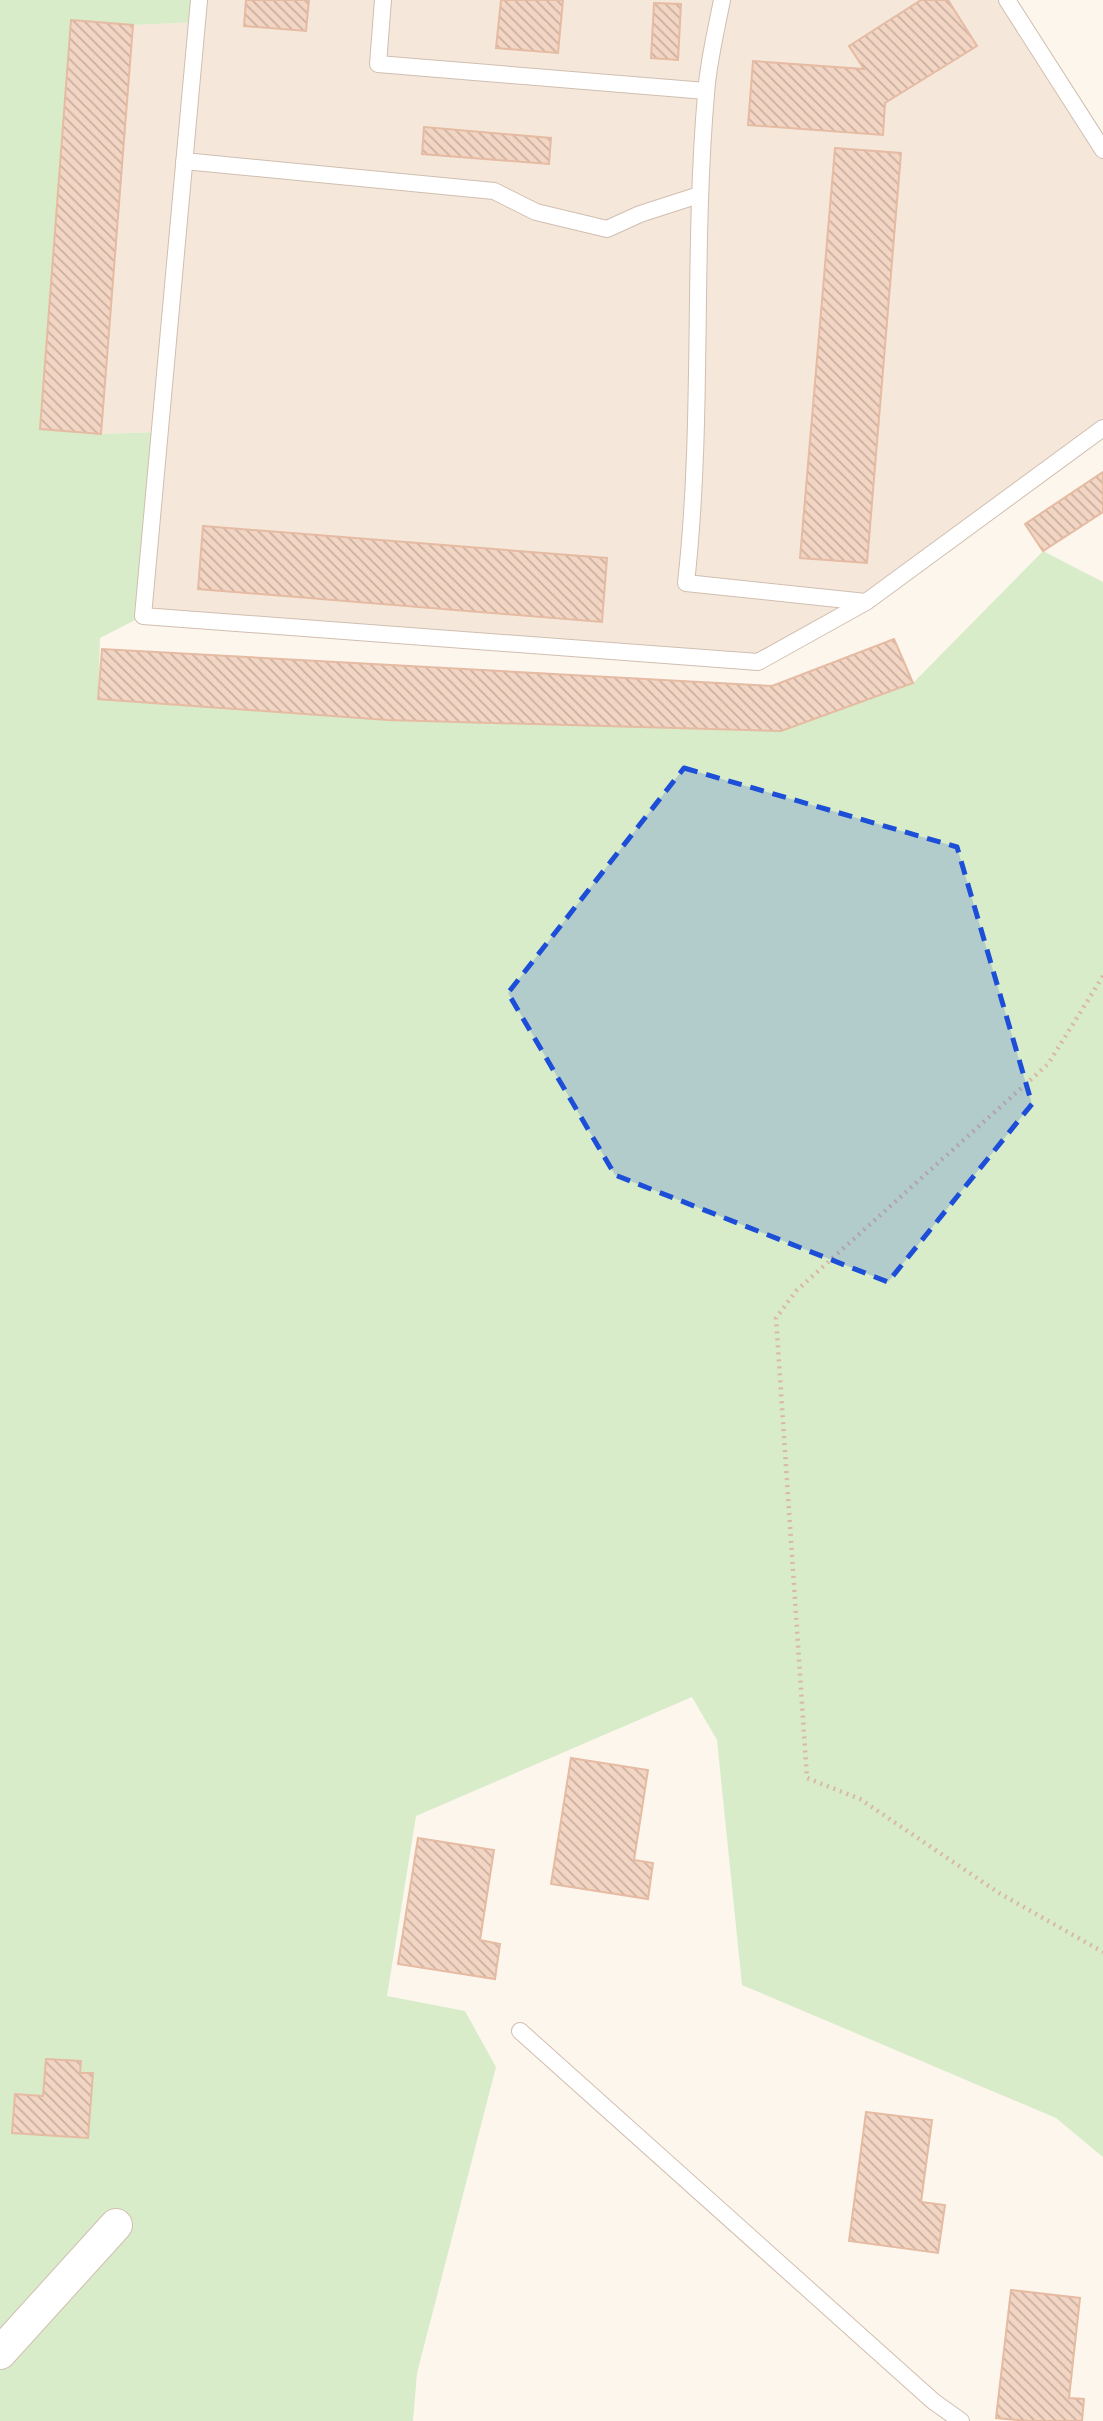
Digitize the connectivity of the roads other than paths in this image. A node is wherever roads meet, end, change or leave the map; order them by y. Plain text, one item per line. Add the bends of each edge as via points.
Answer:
1 (199, 0) edge
2 (383, 0) edge
3 (722, 0) edge
4 (1007, 0) edge
5 (706, 91) junction
6 (1103, 150) edge
7 (184, 161) junction
8 (699, 195) junction
9 (1103, 428) edge
10 (866, 603) junction
11 (520, 2031) dead end
12 (116, 2225) dead end
13 (0, 2353) edge
14 (961, 2421) edge

1 - 7 lane
2 - 5 lane via 377,64
3 - 5 lane
4 - 6 lane
5 - 8 lane
7 - 8 lane via 494,191 536,212 607,229
7 - 10 lane via 143,616 758,662
8 - 10 lane via 693,521 686,583
9 - 10 lane
11 - 14 lane via 933,2402
12 - 13 street

